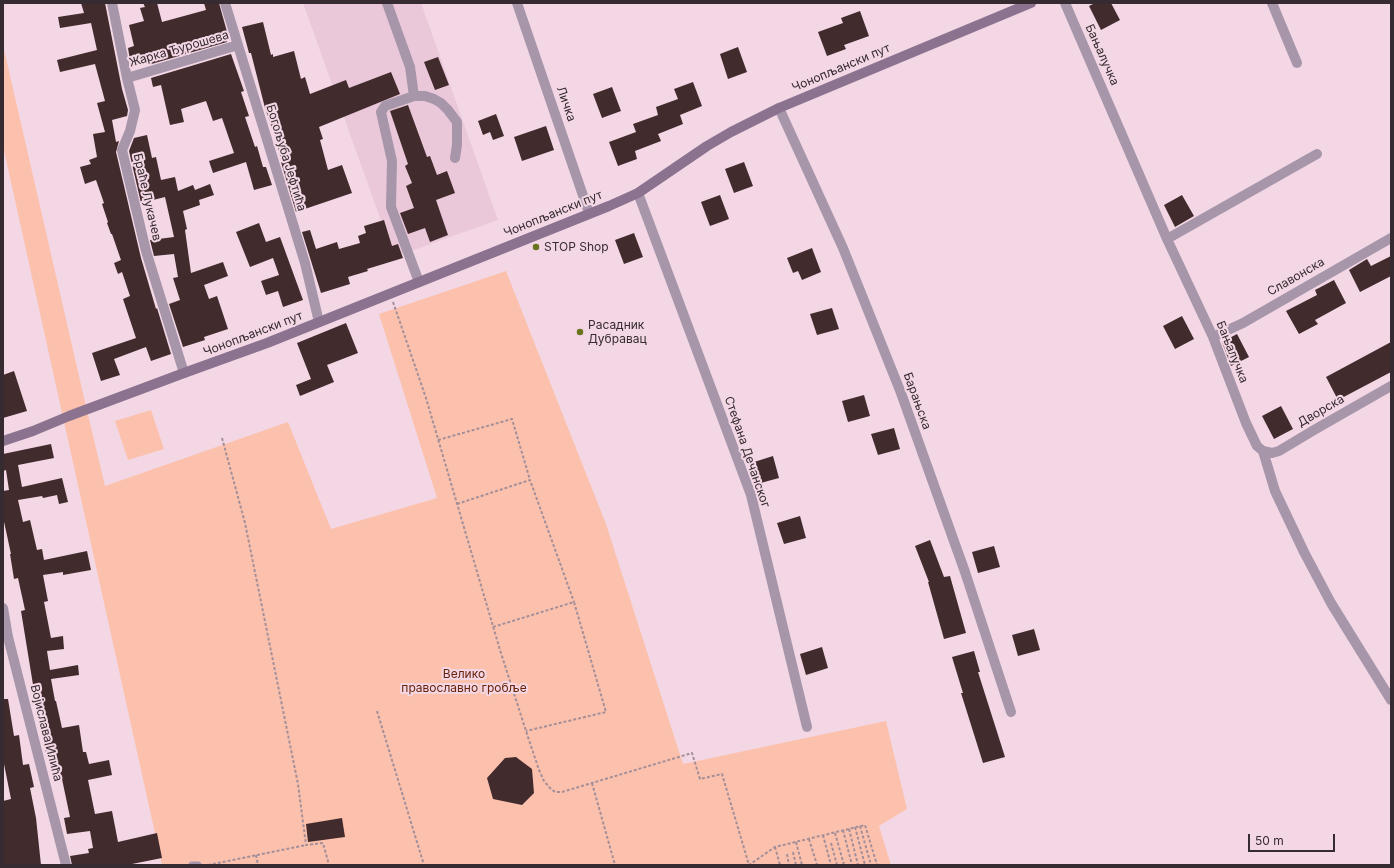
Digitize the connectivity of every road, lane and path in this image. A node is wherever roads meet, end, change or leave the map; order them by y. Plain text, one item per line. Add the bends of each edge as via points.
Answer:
1 (112, 3) edge
2 (225, 3) edge
3 (387, 3) edge
4 (517, 3) edge
5 (1031, 3) edge
6 (1065, 3) edge
7 (1272, 3) edge
8 (238, 45) junction
9 (1297, 63) dead end
10 (127, 78) junction
11 (414, 96) junction
12 (780, 108) junction
13 (1317, 154) dead end
14 (455, 158) dead end
15 (638, 193) junction
16 (589, 213) junction
17 (1391, 238) edge
18 (1167, 239) junction
19 (419, 282) junction
20 (390, 294) junction
21 (319, 322) junction
22 (1213, 337) junction
23 (184, 373) junction
24 (1391, 386) edge
25 (222, 438) dead end
26 (438, 440) junction
27 (3, 441) edge
28 (1263, 451) junction
29 (530, 480) junction
30 (457, 504) junction
31 (574, 602) junction
32 (3, 608) edge
33 (493, 627) junction
34 (5, 638) edge
35 (1391, 700) edge
36 (377, 711) dead end
37 (1011, 712) dead end
38 (807, 727) dead end
39 (526, 732) junction
40 (592, 783) junction
41 (860, 826) junction
42 (855, 828) junction
43 (848, 829) junction
44 (843, 830) junction
45 (835, 832) junction
46 (822, 836) junction
47 (809, 839) junction
48 (796, 842) junction
49 (831, 843) dead end
50 (306, 845) junction
51 (775, 847) junction
52 (793, 852) dead end
53 (787, 854) dead end
54 (256, 855) junction
55 (66, 865) edge
56 (192, 865) edge
57 (198, 865) edge
58 (208, 865) edge
59 (258, 865) edge
60 (329, 865) edge
61 (424, 865) edge
62 (615, 865) edge
63 (749, 865) edge
64 (780, 865) edge
65 (789, 865) edge
66 (796, 865) edge
67 (802, 865) edge
68 (816, 865) edge
69 (830, 865) edge
70 (837, 865) edge
71 (844, 865) edge
72 (852, 865) edge
73 (858, 865) edge
74 (865, 865) edge
75 (871, 865) edge
76 (877, 865) edge

1 - 10 street, Браће Лукачев
2 - 8 street, Богољуба Јефтића
3 - 11 street via 410,67
4 - 16 street, Личка
5 - 12 street, Чонопљански пут
6 - 18 street, Бањалучка
7 - 9 street
8 - 10 street, Жарка Ђурошева
8 - 21 street, Богољуба Јефтића via 305,263
10 - 23 street, Браће Лукачев via 135,110 122,150 146,251
11 - 14 street via 425,96 441,103 457,122
11 - 19 street via 385,106 381,112 392,162 391,207
12 - 15 street, Чонопљански пут via 707,146
12 - 37 street, Барањска via 843,248 901,393 965,572
13 - 18 street
15 - 16 street, Чонопљански пут
15 - 38 street, Стефана Дечанског via 751,495
16 - 19 street, Чонопљански пут
17 - 22 street, Славонска via 1243,323
18 - 22 street, Бањалучка
19 - 20 street, Чонопљански пут
20 - 21 street, Чонопљански пут
20 - 26 path
21 - 23 street, Чонопљански пут
22 - 28 street, Бањалучка via 1246,423 1257,446
23 - 27 street, Чонопљански пут
24 - 28 street, Дворска via 1279,451
25 - 50 path via 246,523 298,784
26 - 29 path via 512,419
26 - 30 path
28 - 35 street, Бањалучка via 1275,491 1330,603
29 - 30 path
29 - 31 path
30 - 33 path
31 - 33 path
31 - 39 path via 606,712
32 - 34 street, Војислава Илића
33 - 39 path
34 - 55 street, Војислава Илића
36 - 61 path
39 - 40 path via 544,781 555,792
40 - 62 path
40 - 63 path via 692,753 700,779 722,774
41 - 42 path
41 - 75 path
41 - 76 path via 865,825
42 - 43 path
42 - 74 path
43 - 44 path
43 - 73 path
44 - 45 path
44 - 72 path
45 - 46 path
45 - 71 path
46 - 47 path
46 - 69 path
47 - 48 path
47 - 68 path
48 - 51 path
48 - 67 path
49 - 70 path
50 - 54 path
50 - 60 path via 323,843
51 - 63 path
51 - 64 path
52 - 66 path
53 - 65 path
54 - 58 path
54 - 59 path
56 - 57 lane

